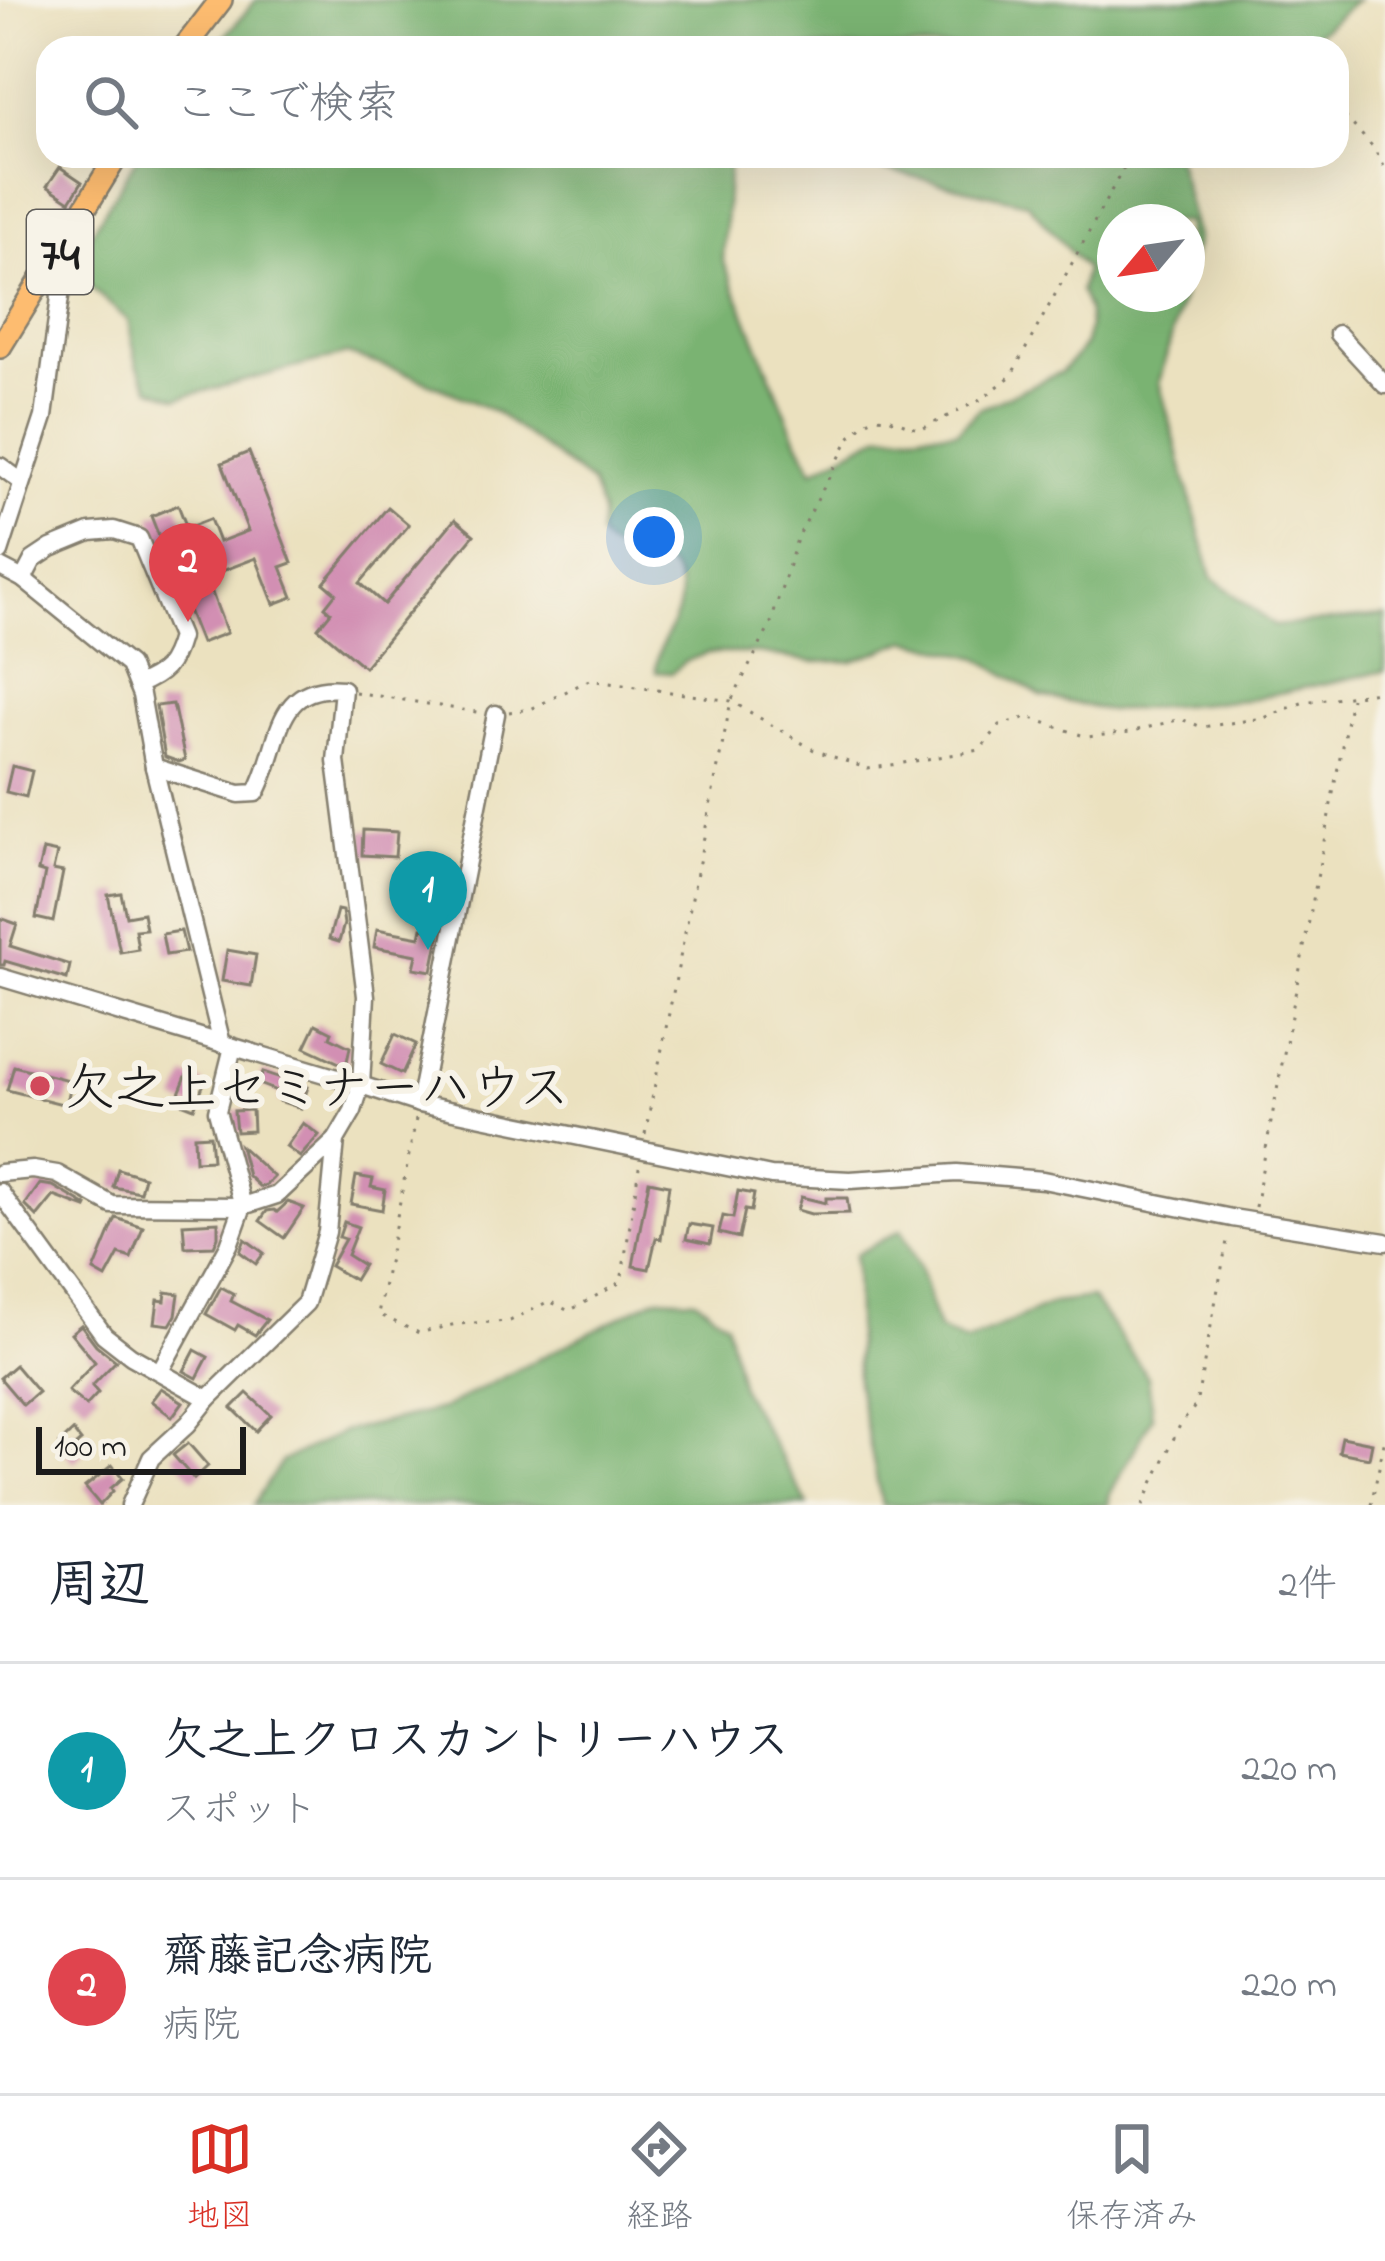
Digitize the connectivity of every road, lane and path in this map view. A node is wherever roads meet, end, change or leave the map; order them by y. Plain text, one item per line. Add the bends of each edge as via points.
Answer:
1 (221, 0) edge
2 (193, 36) edge
3 (1349, 121) edge
4 (110, 168) edge
5 (1124, 168) edge
6 (1385, 168) edge
7 (54, 262) junction
8 (1338, 334) dead end
9 (0, 347) edge
10 (1385, 385) edge
11 (0, 466) edge
12 (22, 482) junction
13 (0, 552) edge
14 (0, 567) edge
15 (23, 579) junction
16 (137, 685) junction
17 (343, 689) junction
18 (1385, 691) edge
19 (1352, 696) junction
20 (730, 701) junction
21 (496, 714) junction
22 (154, 766) junction
23 (0, 977) edge
24 (228, 1045) junction
25 (361, 1084) junction
26 (419, 1105) junction
27 (336, 1140) junction
28 (641, 1151) junction
29 (0, 1173) edge
30 (0, 1192) edge
31 (243, 1206) junction
32 (1232, 1218) junction
33 (1252, 1221) junction
34 (1385, 1242) edge
35 (160, 1371) junction
36 (208, 1399) junction
37 (1385, 1439) edge
38 (130, 1505) edge
39 (1143, 1505) edge
40 (1371, 1505) edge

1 - 2 main road
3 - 6 path
4 - 7 main road, 74
5 - 20 path via 1011,376 920,430 877,417 849,439 797,538 770,626
7 - 9 main road, 74
7 - 12 street via 60,297 44,417
8 - 10 street
11 - 12 street
12 - 13 street
14 - 15 street
15 - 16 street via 129,664
15 - 16 street via 33,560 90,532 139,538 180,637 162,675
16 - 22 street
17 - 21 path
17 - 22 street via 304,693 284,714 256,793
17 - 25 street via 337,761 366,996
18 - 19 path
19 - 20 path via 1264,718 1202,727 1181,719 1087,737 1028,717 1000,725 980,750 868,769 814,750
19 - 33 path
20 - 21 path via 589,680 531,710
20 - 28 path
21 - 26 street
22 - 24 street
23 - 24 street
24 - 25 street
24 - 31 street via 217,1112
25 - 26 street
25 - 27 street
26 - 28 street
26 - 28 path via 378,1314 419,1333 510,1321 549,1301 569,1312 620,1282
27 - 31 street via 277,1196
27 - 36 street via 327,1232 306,1303
28 - 32 street via 771,1176 1043,1180
29 - 31 street via 57,1174 112,1205
30 - 35 street via 104,1336
31 - 35 street
32 - 33 street
32 - 39 path via 1196,1405
33 - 34 street
35 - 36 street
36 - 38 street via 151,1458
37 - 40 path

